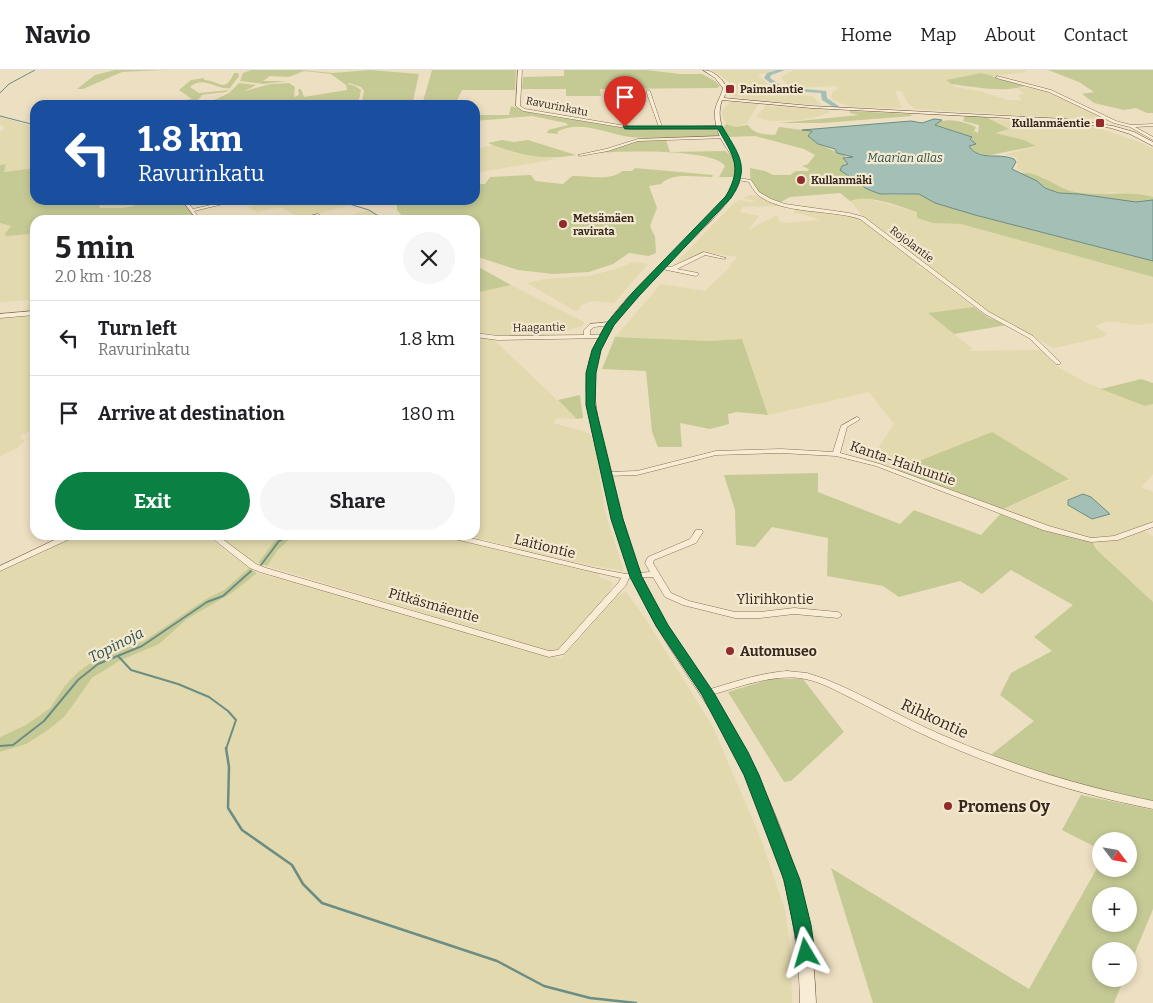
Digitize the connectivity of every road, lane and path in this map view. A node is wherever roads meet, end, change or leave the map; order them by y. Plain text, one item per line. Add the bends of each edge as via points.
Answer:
1 (520, 70) edge
2 (705, 70) edge
3 (997, 78) dead end
4 (648, 91) dead end
5 (722, 99) junction
6 (1153, 125) edge
7 (1131, 126) junction
8 (720, 127) junction
9 (661, 128) junction
10 (1117, 128) junction
11 (725, 137) junction
12 (1153, 139) edge
13 (1153, 144) edge
14 (580, 155) dead end
15 (739, 179) junction
16 (188, 205) edge
17 (215, 205) edge
18 (192, 210) junction
19 (196, 215) edge
20 (724, 258) dead end
21 (662, 268) junction
22 (670, 269) junction
23 (696, 274) dead end
24 (30, 314) edge
25 (0, 316) edge
26 (610, 324) junction
27 (480, 336) edge
28 (587, 336) junction
29 (604, 336) junction
30 (1058, 363) dead end
31 (857, 419) dead end
32 (836, 454) junction
33 (607, 474) junction
34 (1153, 524) edge
35 (699, 532) dead end
36 (61, 540) edge
37 (218, 540) edge
38 (471, 540) edge
39 (0, 569) edge
40 (655, 574) junction
41 (631, 576) junction
42 (838, 615) dead end
43 (707, 693) junction
44 (1153, 805) edge
45 (808, 1003) edge

1 - 9 street, Ravurinkatu via 518,106 524,110 625,127
2 - 5 main road via 726,87
3 - 7 street via 1050,90 1115,122
4 - 9 street
5 - 8 main road via 716,113
5 - 10 main road via 811,107 1061,119
6 - 7 street
7 - 10 street
7 - 12 street
8 - 9 street, Ravurinkatu
8 - 11 main road
10 - 13 main road
11 - 14 street via 638,140
11 - 15 main road via 738,163
15 - 21 main road via 724,204
15 - 30 street, Rojolantie via 750,181 753,189 761,195 788,206 862,218 987,313 1031,337
16 - 18 street
17 - 18 street
18 - 19 street
20 - 22 street via 704,254
21 - 22 street
21 - 26 main road
22 - 23 street
24 - 25 street
26 - 28 street via 592,326 587,330
26 - 29 main road
27 - 28 street, Haagantie
28 - 29 street, Haagantie
29 - 33 main road via 591,373 590,391
31 - 32 street via 844,426
32 - 33 street, Kanta-Haihuntie via 781,451 716,453 637,473
32 - 34 street, Kanta-Haihuntie via 878,465 1046,528 1091,540 1115,538
33 - 41 main road
35 - 40 street via 693,541 651,559 649,563
36 - 39 street
37 - 41 street, Pitkäsmäentie via 262,570 549,654 561,652
38 - 41 street, Laitiontie
40 - 41 street
40 - 42 street, Ylirihkontie via 668,595 676,600 735,615 794,611
41 - 43 main road
43 - 44 street, Rihkontie via 767,676 808,676 1008,767 1112,797
43 - 45 main road via 751,775 792,880 803,925

